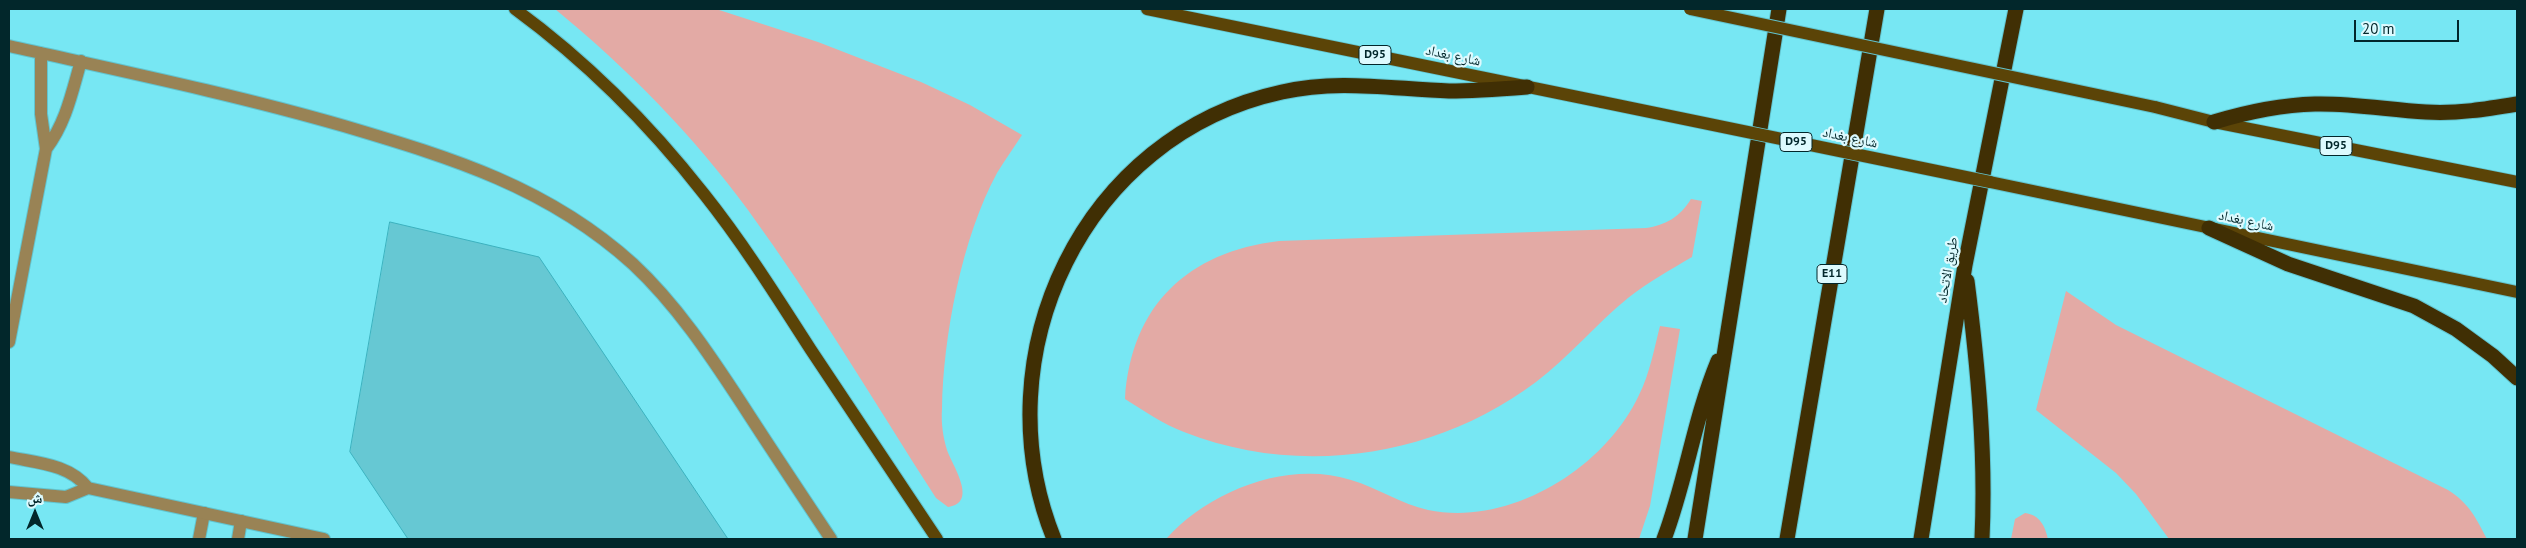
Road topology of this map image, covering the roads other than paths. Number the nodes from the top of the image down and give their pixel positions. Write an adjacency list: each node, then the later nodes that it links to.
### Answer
1 (515, 9): 30 (main road)
2 (1147, 9): 10 (main road, شارع بغداد / D95)
3 (1690, 9): 12 (main road, D95, bridge)
4 (1779, 9): 18 (highway)
5 (1877, 9): 34 (highway, E11)
6 (2016, 9): 16 (highway, طريق الاتحاد)
7 (9, 46): 8 (street)
8 (41, 53): 9 (street); 13 (street)
9 (82, 61): 13 (street); 29 (street)
10 (1527, 87): 15 (main road, شارع بغداد / D95, bridge); 31 (highway)
11 (2517, 104): 12 (highway)
12 (2214, 122): 14 (main road, D95)
13 (46, 149): 19 (street)
14 (2517, 182)
15 (2209, 228): 17 (main road, شارع بغداد / D95); 20 (highway)
16 (1965, 265): 35 (highway, طريق الاتحاد); 36 (highway)
17 (2517, 292)
18 (1729, 334): 32 (highway); 33 (highway)
19 (9, 342)
20 (2517, 378)
21 (9, 457): 22 (street)
22 (88, 488): 23 (street); 24 (street)
23 (9, 492)
24 (204, 513): 25 (street); 26 (street)
25 (241, 521): 27 (street); 28 (street)
26 (199, 539)
27 (238, 539)
28 (324, 539)
29 (831, 539)
30 (937, 539)
31 (1054, 539)
32 (1664, 539)
33 (1695, 539)
34 (1788, 539)
35 (1921, 539)
36 (1982, 539)

